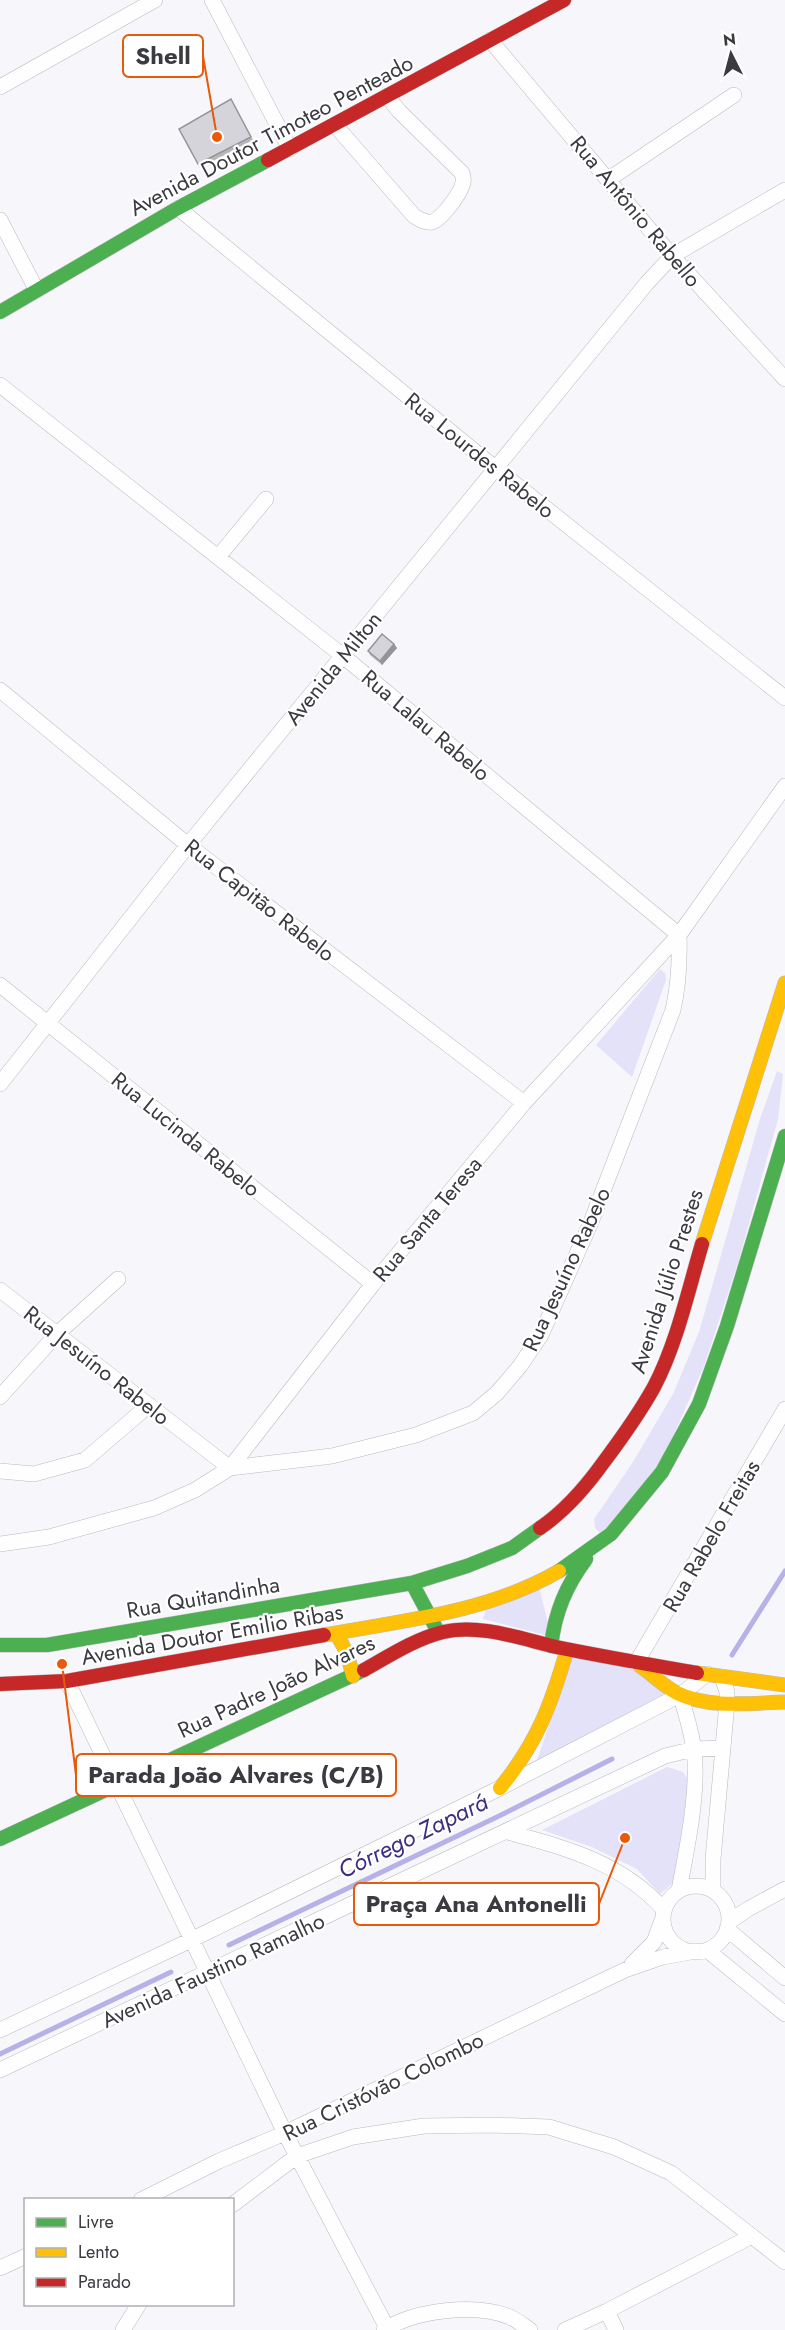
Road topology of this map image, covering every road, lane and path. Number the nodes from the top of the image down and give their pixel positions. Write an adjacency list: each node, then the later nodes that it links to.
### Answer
1 (155, 0): 6 (street)
2 (212, 0): 10 (street)
3 (564, 0): 4 (main road, Avenida Doutor Timoteo Penteado)
4 (547, 4): 5 (main road, Avenida Doutor Timoteo Penteado)
5 (490, 40): 8 (main road, Avenida Doutor Timoteo Penteado); 11 (street, Rua Antônio Rabello)
6 (0, 87)
7 (734, 95): 11 (street)
8 (387, 96): 9 (main road, Avenida Doutor Timoteo Penteado); 9 (street)
9 (335, 125): 10 (main road, Avenida Doutor Timoteo Penteado)
10 (290, 149): 13 (main road, Avenida Doutor Timoteo Penteado)
11 (609, 179): 15 (street, Rua Antônio Rabello)
12 (785, 190): 15 (street, Avenida Milton)
13 (178, 208): 16 (main road, Avenida Doutor Timoteo Penteado); 20 (street, Rua Lourdes Rabelo)
14 (0, 220): 16 (street)
15 (672, 256): 18 (street, Rua Antônio Rabello); 20 (street, Avenida Milton)
16 (36, 289): 17 (main road, Avenida Doutor Timoteo Penteado)
17 (0, 312)
18 (785, 379)
19 (0, 385): 22 (street, Rua Lalau Rabelo)
20 (495, 468): 23 (street, Avenida Milton); 25 (street, Rua Lourdes Rabelo)
21 (266, 499): 22 (street)
22 (218, 557): 23 (street, Rua Lalau Rabelo)
23 (343, 656): 27 (street, Avenida Milton); 28 (street, Rua Lalau Rabelo)
24 (0, 690): 27 (street, Rua Capitão Rabelo)
25 (785, 698)
26 (785, 786): 28 (street, Rua Santa Teresa)
27 (188, 845): 31 (street, Avenida Milton); 33 (street, Rua Capitão Rabelo)
28 (679, 935): 33 (street, Rua Santa Teresa); 42 (street, Rua Jesuíno Rabelo)
29 (785, 983): 46 (main road, Avenida Júlio Prestes)
30 (0, 985): 31 (street, Rua Lucinda Rabelo)
31 (48, 1023): 32 (street, Avenida Milton); 36 (street, Rua Lucinda Rabelo)
32 (0, 1084)
33 (524, 1103): 36 (street, Rua Santa Teresa)
34 (785, 1136): 45 (main road)
35 (118, 1279): 38 (street)
36 (373, 1284): 42 (street, Rua Santa Teresa)
37 (0, 1290): 38 (street, Rua Jesuíno Rabelo)
38 (57, 1334): 39 (street); 40 (street, Rua Jesuíno Rabelo)
39 (0, 1397)
40 (149, 1405): 42 (street, Rua Jesuíno Rabelo); 43 (street)
41 (785, 1409): 53 (street, Rua Rabelo Freitas)
42 (230, 1468): 44 (street, Rua Santa Teresa)
43 (0, 1471)
44 (0, 1544)
45 (594, 1548): 47 (main road); 51 (main road)
46 (412, 1583): 47 (main road); 50 (main road, Rua Quitandinha)
47 (430, 1616): 48 (main road, Avenida Doutor Emilio Ribas); 49 (main road)
48 (336, 1633): 55 (main road); 56 (main road, Avenida Doutor Emilio Ribas)
49 (439, 1633): 51 (main road); 55 (main road, Rua Padre João Alvares)
50 (0, 1645)
51 (551, 1646): 52 (main road)
52 (567, 1650): 53 (main road); 65 (main road)
53 (636, 1663): 54 (main road); 59 (main road)
54 (715, 1675): 58 (main road); 59 (street, Avenida Faustino Ramalho); 61 (street)
55 (353, 1676): 64 (main road, Rua Padre João Alvares)
56 (67, 1681): 57 (main road, Avenida Doutor Emilio Ribas); 64 (street)
57 (0, 1684)
58 (785, 1684)
59 (680, 1695): 61 (main road); 63 (street); 65 (street, Avenida Faustino Ramalho)
60 (785, 1702): 61 (main road)
61 (727, 1703): 62 (street)
62 (723, 1748): 63 (street, Avenida Faustino Ramalho); 70 (street)
63 (694, 1749): 66 (street, Avenida Faustino Ramalho); 69 (street)
64 (116, 1783): 67 (main road, Rua Padre João Alvares); 74 (street)
65 (500, 1788): 74 (street, Avenida Faustino Ramalho)
66 (508, 1832): 72 (street); 77 (street, Avenida Faustino Ramalho)
67 (0, 1839)
68 (785, 1889): 71 (street)
69 (680, 1890): 70 (street); 72 (street)
70 (718, 1895): 71 (street); 73 (street)
71 (768, 1897): 73 (street)
72 (663, 1915): 75 (street); 76 (street, Rua Cristóvão Colombo)
73 (728, 1926): 75 (street); 78 (street)
74 (192, 1941): 77 (street); 80 (street, Avenida Faustino Ramalho)
75 (701, 1951): 76 (street, Rua Cristóvão Colombo); 79 (street)
76 (625, 1970): 82 (street, Rua Cristóvão Colombo)
77 (208, 1972): 81 (street, Avenida Faustino Ramalho); 82 (street)
78 (785, 1978)
79 (785, 2014)
80 (0, 2030)
81 (0, 2070)
82 (285, 2133): 83 (street); 84 (street, Rua Cristóvão Colombo)
83 (297, 2156): 85 (street); 86 (street); 92 (street)
84 (143, 2198)
85 (234, 2203)
86 (752, 2236): 88 (street); 91 (street)
87 (24, 2257): 89 (street)
88 (785, 2262)
89 (0, 2268)
90 (138, 2306): 93 (street)
91 (607, 2311): 95 (street); 96 (street)
92 (386, 2329): 94 (street)
93 (123, 2330)
94 (530, 2330)
95 (565, 2330)
96 (616, 2330)

